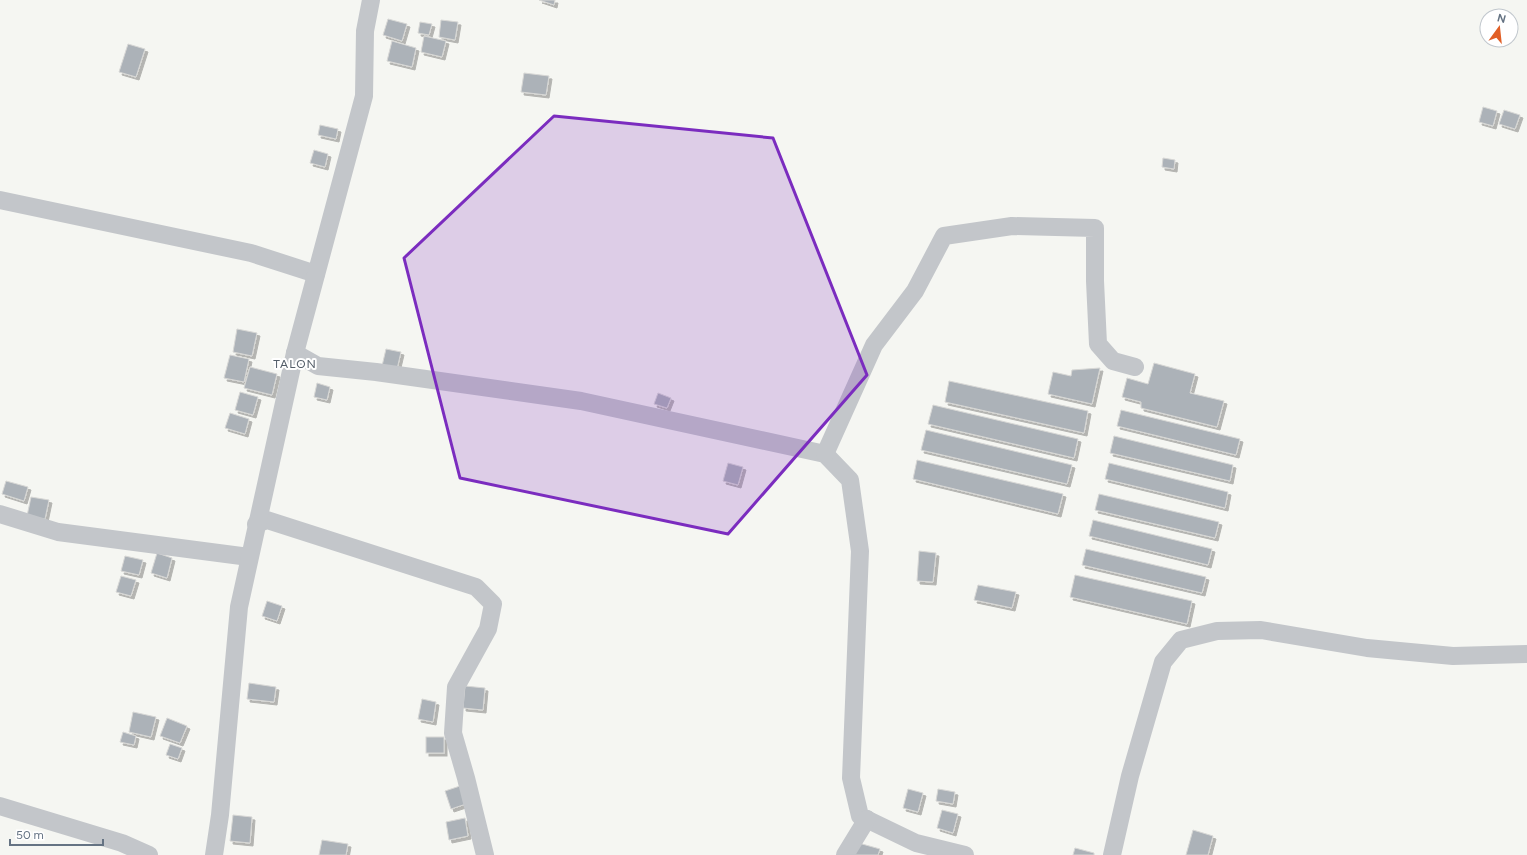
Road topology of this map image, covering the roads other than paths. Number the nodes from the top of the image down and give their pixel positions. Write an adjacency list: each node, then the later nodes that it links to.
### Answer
1 (371, 0): 3 (street)
2 (0, 200): 3 (street)
3 (316, 274): 4 (street)
4 (295, 353): 6 (street); 8 (street)
5 (1135, 367): 6 (street)
6 (825, 454): 12 (street)
7 (0, 514): 9 (street)
8 (256, 524): 9 (street); 15 (street)
9 (249, 557): 14 (street)
10 (1527, 654): 18 (street)
11 (0, 806): 13 (street)
12 (867, 819): 16 (street); 17 (street)
13 (149, 855)
14 (214, 855)
15 (485, 855)
16 (845, 855)
17 (965, 855)
18 (1112, 855)

